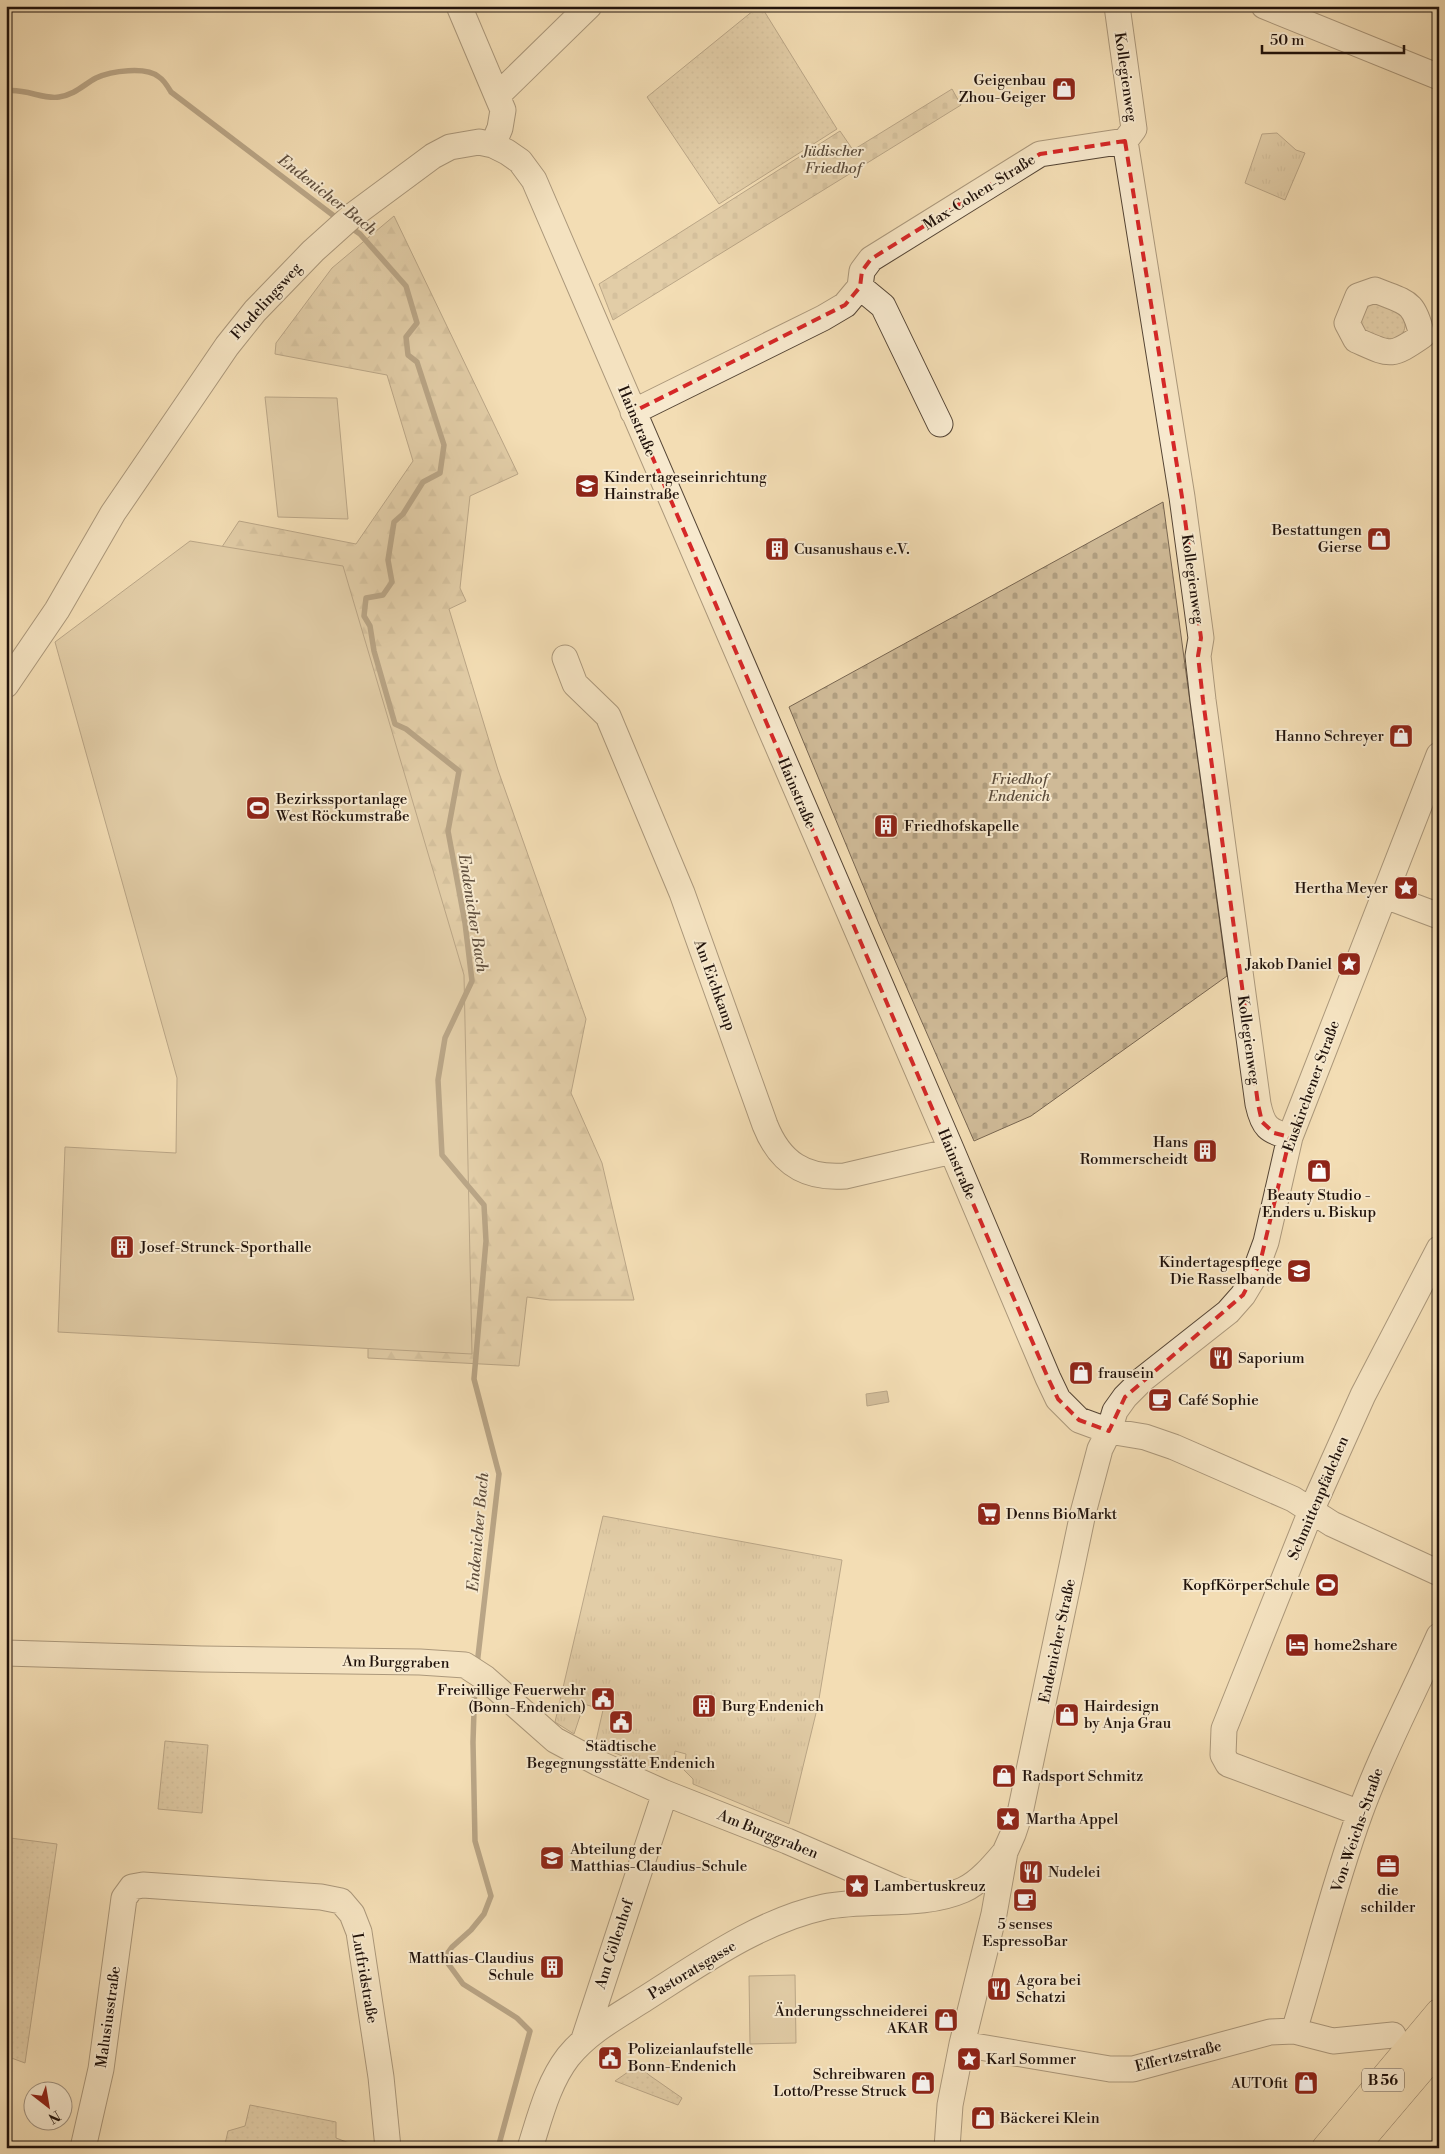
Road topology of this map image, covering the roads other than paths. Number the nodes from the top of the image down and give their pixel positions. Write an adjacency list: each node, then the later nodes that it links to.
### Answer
1 (459, 6): 6 (street)
2 (589, 6): 6 (street)
3 (1117, 6): 7 (street, Kollegienweg)
4 (1264, 6): 5 (street)
5 (1439, 77)
6 (498, 95): 8 (street)
7 (1126, 141): 9 (street, Max-Cohen-Straße); 17 (street, Kollegienweg)
8 (493, 145): 10 (street, Hainstraße); 13 (street, Flodelingsweg)
9 (860, 287): 10 (street, Max-Cohen-Straße); 11 (street)
10 (633, 412): 18 (street, Hainstraße)
11 (940, 424)
12 (565, 658): 18 (street, Am Eichkamp)
13 (6, 685)
14 (1439, 755): 15 (street, Euskirchener Straße)
15 (1383, 896): 16 (street); 17 (street, Euskirchener Straße)
16 (1439, 916)
17 (1290, 1137): 20 (street, Euskirchener Straße)
18 (952, 1151): 20 (street, Hainstraße)
19 (1439, 1249): 21 (street, Schmittenpfädchen)
20 (1109, 1431): 21 (street, Hainstraße); 27 (street, Endenicher Straße)
21 (1311, 1511): 22 (street, Hainstraße); 26 (street, Schmittenpfädchen)
22 (1439, 1572)
23 (1439, 1636): 26 (street, Von-Weichs-Straße)
24 (6, 1653): 25 (street, Am Burggraben)
25 (665, 1793): 30 (street, Am Burggraben); 35 (street, Am Cöllenhof)
26 (1360, 1813): 33 (street, Von-Weichs-Straße)
27 (1005, 1852): 29 (street, Endenicher Straße); 31 (street, Endenicher Straße)
28 (132, 1887): 38 (street, Malusiusstraße); 39 (street, Lutfridstraße)
29 (964, 1890): 30 (street); 31 (street)
30 (929, 1899): 35 (street, Pastoratsgasse)
31 (994, 1914): 36 (street, Endenicher Straße)
32 (1439, 2012): 42 (main road, B 56)
33 (1294, 2031): 34 (street, Effertzstraße); 36 (street, Effertzstraße)
34 (1393, 2035)
35 (584, 2039): 40 (street, Pastoratsgasse)
36 (962, 2044): 41 (street, Endenicher Straße)
37 (1439, 2048): 43 (main road, B 56)
38 (83, 2148)
39 (388, 2148)
40 (530, 2148)
41 (947, 2148)
42 (1326, 2148)
43 (1354, 2148)

